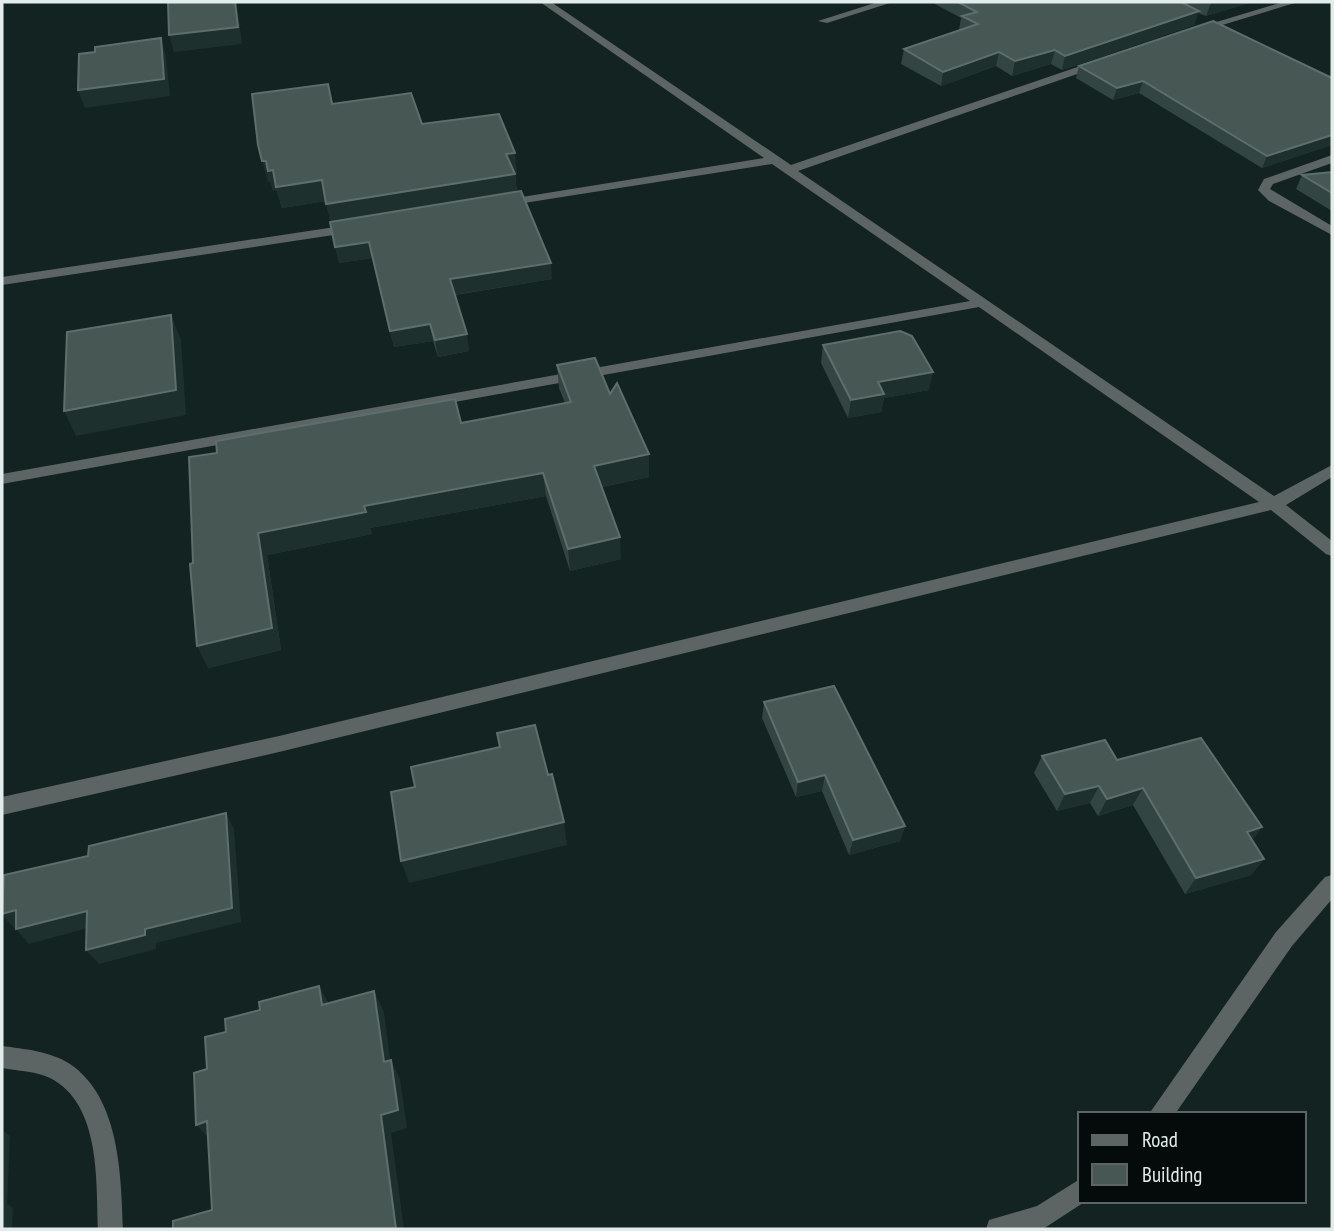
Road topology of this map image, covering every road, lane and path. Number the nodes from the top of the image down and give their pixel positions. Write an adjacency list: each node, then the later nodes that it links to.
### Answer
1 (545, 2): 11 (street)
2 (888, 2): 5 (street)
3 (1293, 2): 6 (street)
4 (1197, 20): 6 (street)
5 (823, 21)
6 (1209, 26): 7 (street); 8 (street)
7 (1221, 32)
8 (1183, 35)
9 (1105, 61): 12 (street)
10 (1332, 159): 15 (street)
11 (775, 160): 12 (street); 13 (street)
12 (789, 170): 17 (street)
13 (488, 207)
14 (365, 227): 16 (street)
15 (1332, 231)
16 (2, 281)
17 (981, 303): 19 (street); 20 (street)
18 (1332, 470): 20 (street)
19 (2, 479)
20 (1274, 504): 21 (street); 22 (street)
21 (1332, 550)
22 (2, 806)
23 (1332, 884): 25 (street)
24 (2, 1056): 27 (street)
25 (1162, 1112)
26 (1078, 1192): 28 (street)
27 (111, 1229)
28 (998, 1229)

